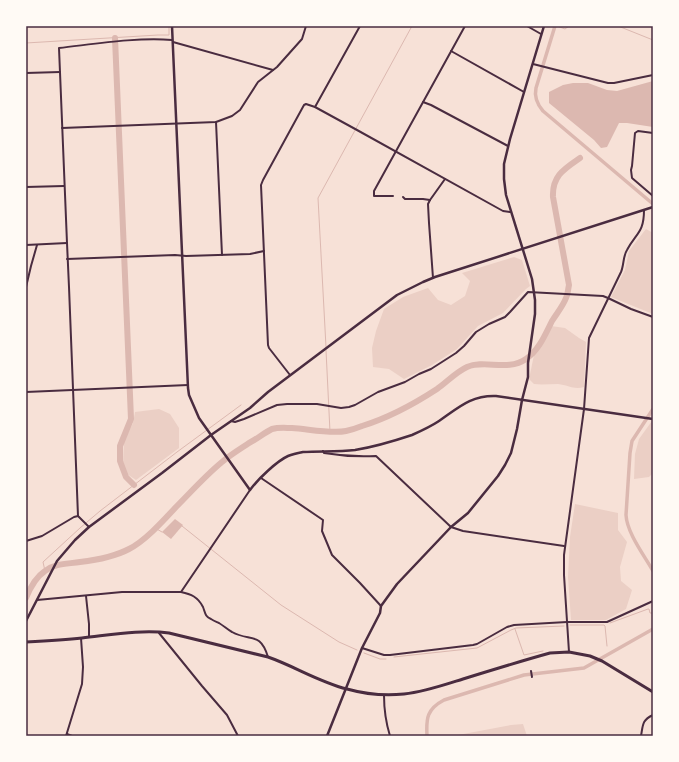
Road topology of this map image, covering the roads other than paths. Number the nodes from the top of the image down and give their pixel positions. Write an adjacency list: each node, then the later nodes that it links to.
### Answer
1 (172, 26): 8 (street)
2 (306, 26): 11 (street)
3 (360, 26): 17 (street)
4 (465, 26): 9 (street)
5 (527, 26): 7 (street)
6 (544, 26): 7 (street)
7 (541, 34): 10 (street)
8 (173, 41): 11 (street); 12 (street); 19 (street)
9 (451, 51): 15 (street); 16 (street)
10 (533, 64): 14 (street); 15 (street)
11 (273, 70): 18 (street)
12 (60, 72): 13 (street); 20 (street)
13 (26, 73)
14 (653, 76)
15 (524, 92): 22 (street)
16 (423, 102): 22 (street); 23 (street)
17 (315, 108): 23 (street); 38 (street)
18 (216, 122): 19 (street); 39 (street)
19 (176, 124): 20 (street); 40 (street)
20 (62, 128): 25 (street)
21 (653, 132): 28 (street)
22 (508, 146): 33 (street)
23 (396, 152): 24 (street); 27 (street)
24 (445, 179): 30 (street); 33 (street)
25 (64, 186): 26 (street); 34 (street)
26 (26, 187)
27 (393, 196)
28 (653, 196)
29 (403, 197): 30 (street)
30 (430, 200): 42 (street)
31 (652, 208): 32 (street)
32 (644, 210): 37 (street); 44 (street)
33 (510, 212): 37 (street)
34 (67, 243): 36 (street); 41 (street)
35 (26, 245): 36 (street)
36 (37, 245): 43 (street)
37 (523, 249): 42 (street); 50 (street)
38 (264, 251): 39 (street); 46 (street)
39 (222, 254): 40 (street)
40 (182, 255): 41 (street); 47 (street)
41 (68, 259): 48 (street)
42 (433, 278): 46 (street)
43 (26, 287)
44 (608, 298): 45 (street); 51 (street); 53 (street)
45 (653, 317)
46 (290, 375): 53 (street)
47 (188, 385): 48 (street); 54 (street)
48 (73, 390): 49 (street); 58 (street)
49 (26, 392)
50 (522, 400): 51 (street); 55 (street); 59 (street)
51 (584, 409): 52 (street); 62 (street)
52 (652, 419)
53 (231, 422): 54 (street)
54 (211, 436): 57 (street); 60 (street)
55 (323, 451): 56 (street); 59 (street)
56 (261, 478): 57 (street); 67 (street)
57 (250, 490): 63 (street)
58 (78, 516): 60 (street); 61 (street)
59 (451, 527): 62 (street); 67 (street)
60 (88, 528): 65 (street)
61 (26, 541)
62 (564, 546): 69 (street)
63 (180, 592): 64 (street); 76 (street)
64 (86, 596): 65 (street); 71 (street)
65 (37, 600): 68 (street)
66 (653, 601): 69 (street)
67 (381, 606): 74 (street)
68 (26, 621)
69 (567, 622): 74 (street); 75 (street)
70 (157, 631): 71 (main road); 76 (main road); 85 (street)
71 (89, 637): 72 (main road)
72 (81, 638): 73 (main road); 83 (street)
73 (26, 642)
74 (362, 648): 79 (street)
75 (569, 652): 80 (main road); 81 (main road)
76 (268, 657): 79 (main road)
77 (531, 671): 78 (street)
78 (532, 677)
79 (346, 689): 81 (main road); 86 (street)
80 (653, 692)
81 (384, 695): 87 (street)
82 (653, 715): 88 (street)
83 (66, 735): 84 (street)
84 (72, 736)
85 (238, 736)
86 (327, 736)
87 (390, 736)
88 (641, 736)

